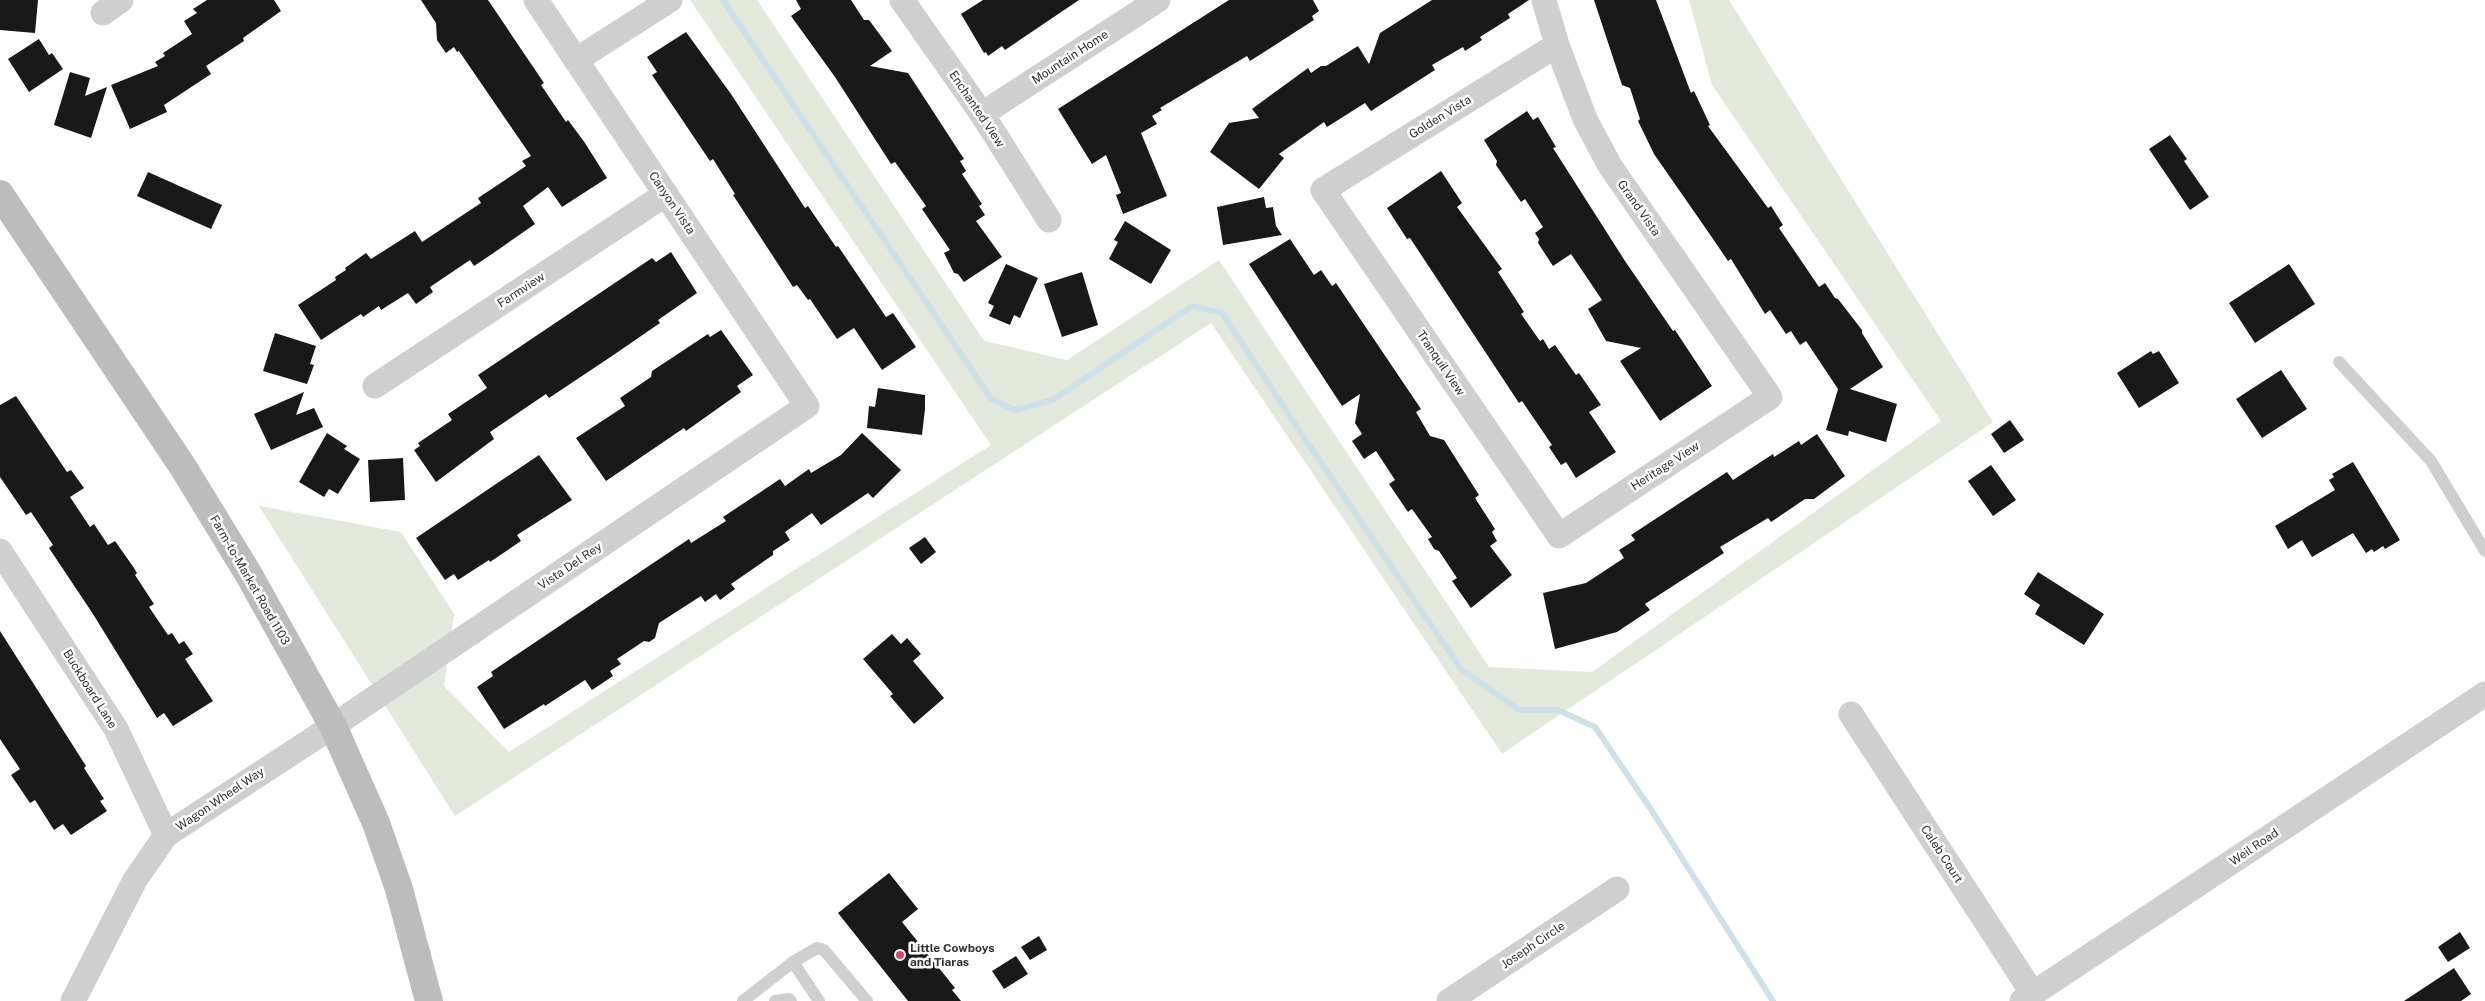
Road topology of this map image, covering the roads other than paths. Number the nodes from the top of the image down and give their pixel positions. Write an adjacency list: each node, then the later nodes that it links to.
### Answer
1 (536, 0): 7 (street, Canyon Vista)
2 (670, 0): 7 (street)
3 (902, 0): 8 (street, Enchanted View)
4 (1158, 0): 8 (street, Mountain Home)
5 (1544, 0): 6 (street, Grand Vista)
6 (1557, 45): 9 (street, Golden Vista); 15 (street, Grand Vista)
7 (576, 60): 11 (street, Canyon Vista)
8 (982, 114): 12 (street, Enchanted View)
9 (1323, 190): 17 (street, Tranquil View)
10 (0, 194): 22 (main road, Farm-to-Market Road 1103)
11 (666, 194): 14 (street, Farmview); 16 (street, Canyon Vista)
12 (1049, 220)
13 (2339, 362): 19 (lane)
14 (376, 386)
15 (1770, 397): 17 (street, Heritage View)
16 (807, 406): 22 (street, Vista Del Rey)
17 (1559, 536)
18 (0, 551): 23 (street, Buckboard Lane)
19 (2485, 552)
20 (2485, 694): 26 (street, Weil Road)
21 (1851, 714): 26 (street, Caleb Court)
22 (333, 726): 23 (street, Wagon Wheel Way); 28 (main road, Farm-to-Market Road 1103)
23 (166, 835): 27 (street, Wagon Wheel Way)
24 (1617, 889): 34 (street, Joseph Circle)
25 (792, 962): 29 (lane); 32 (lane); 33 (lane)
26 (2031, 999)
27 (73, 1001)
28 (429, 1001)
29 (743, 1001)
30 (775, 1001): 31 (lane)
31 (791, 1001)
32 (819, 1001)
33 (868, 1001)
34 (1449, 1001)

